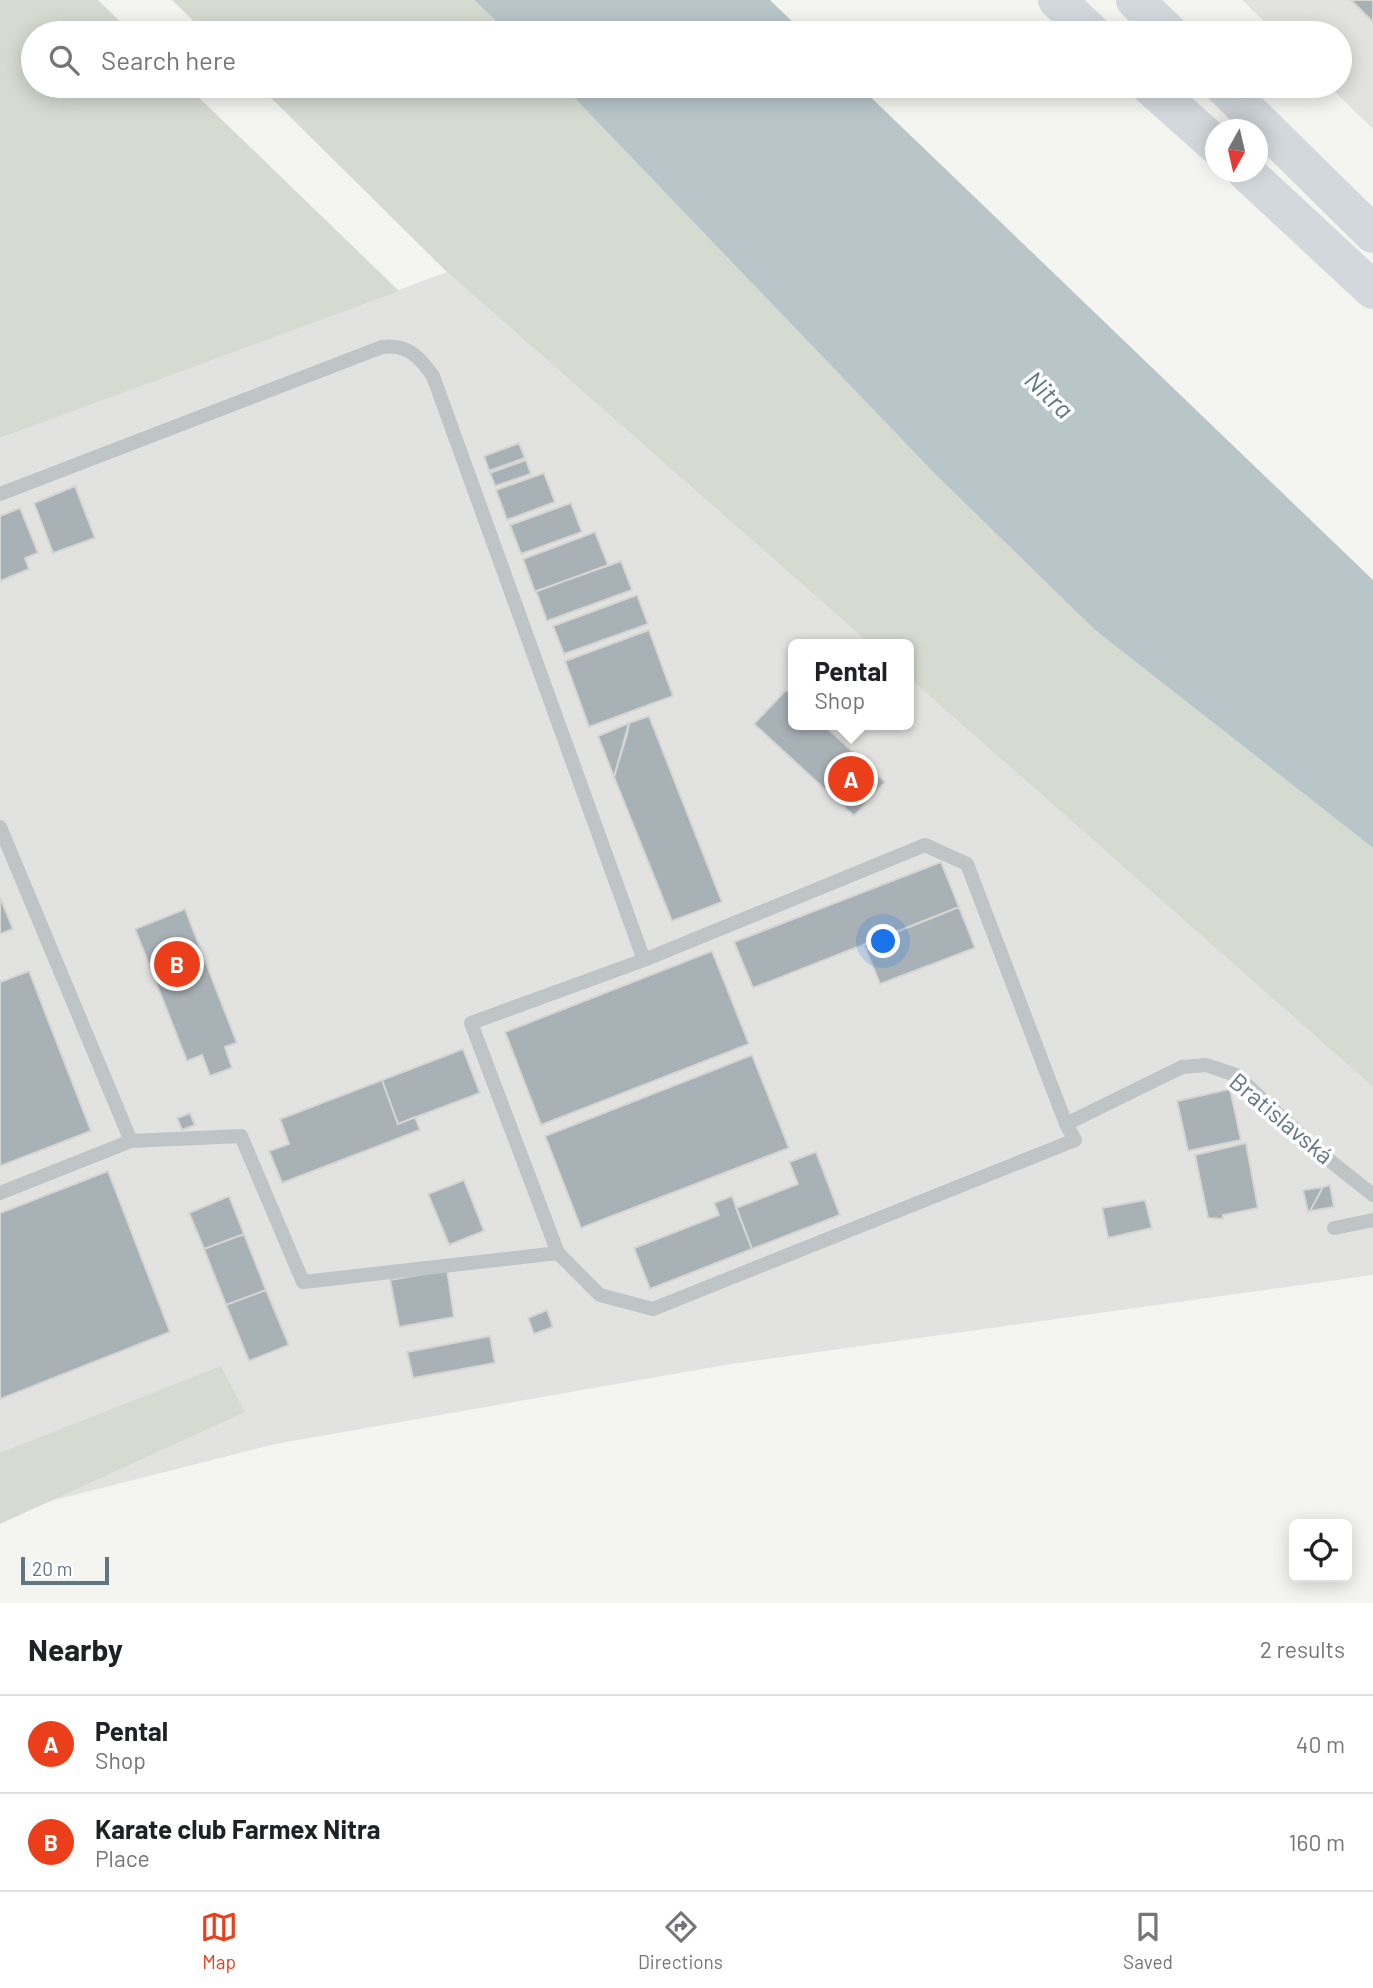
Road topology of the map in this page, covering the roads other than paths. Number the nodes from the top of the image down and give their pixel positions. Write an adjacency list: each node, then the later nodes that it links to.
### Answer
1 (1057, 0): 3 (main road)
2 (1135, 0): 4 (main road)
3 (1079, 21)
4 (1157, 21)
5 (1163, 98): 7 (main road)
6 (1235, 98): 9 (main road)
7 (1205, 135)
8 (1257, 182): 10 (main road)
9 (1373, 234)
10 (1373, 290)
11 (0, 494): 13 (lane)
12 (0, 827): 15 (lane)
13 (644, 960): 14 (lane); 20 (lane)
14 (1066, 1124): 17 (lane, Bratislavská); 20 (lane)
15 (131, 1141): 16 (lane); 20 (lane)
16 (0, 1193)
17 (1373, 1195)
18 (1373, 1220): 19 (lane)
19 (1334, 1228)
20 (558, 1253)

